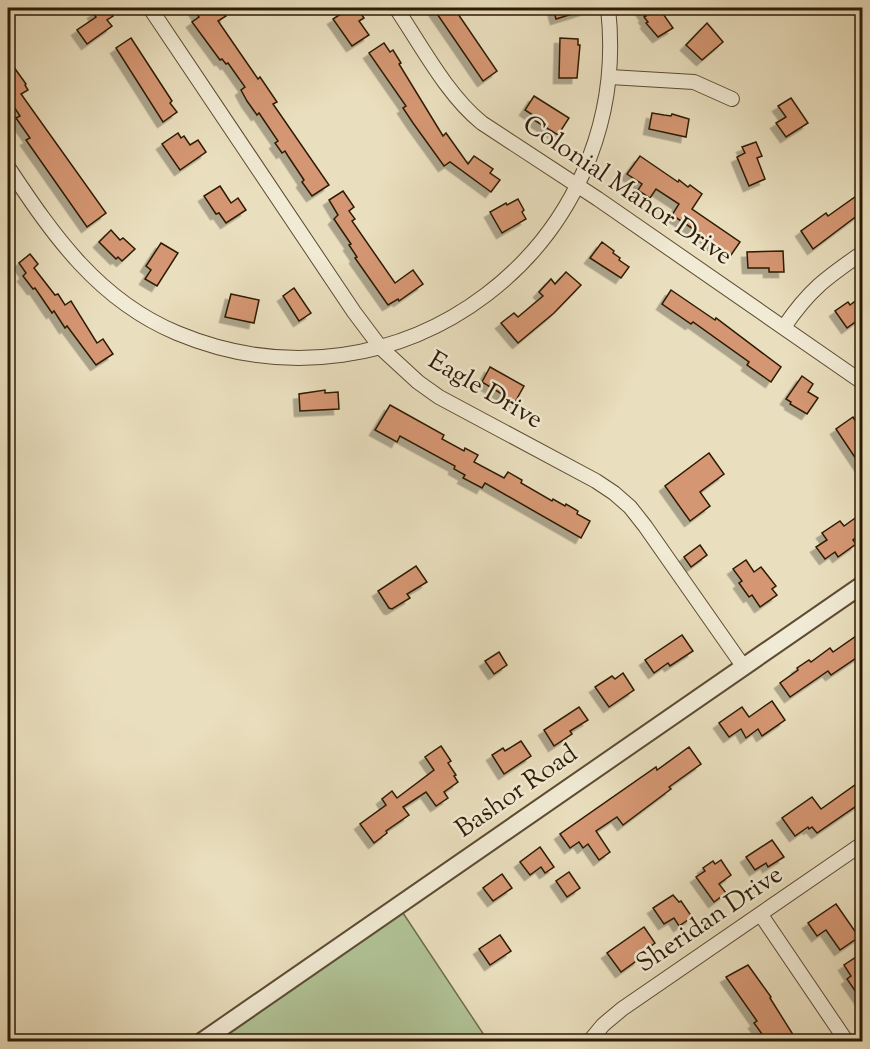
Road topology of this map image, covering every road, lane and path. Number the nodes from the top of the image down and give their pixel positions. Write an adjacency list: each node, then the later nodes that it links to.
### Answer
1 (150, 8): 10 (street, Eagle Drive)
2 (396, 8): 7 (street, Colonial Manor Drive)
3 (608, 8): 4 (street)
4 (610, 77): 5 (street); 7 (street)
5 (732, 99)
6 (8, 167): 10 (street)
7 (578, 186): 9 (street, Colonial Manor Drive); 10 (street)
8 (862, 253): 9 (street)
9 (784, 327): 11 (street, Colonial Manor Drive)
10 (381, 348): 13 (street, Eagle Drive)
11 (862, 382)
12 (862, 585): 13 (street, Bashor Road)
13 (743, 666): 16 (street, Bashor Road)
14 (862, 844): 15 (street, Sheridan Drive)
15 (761, 915): 17 (street, Sheridan Drive); 18 (street)
16 (201, 1041)
17 (589, 1041)
18 (848, 1041)

